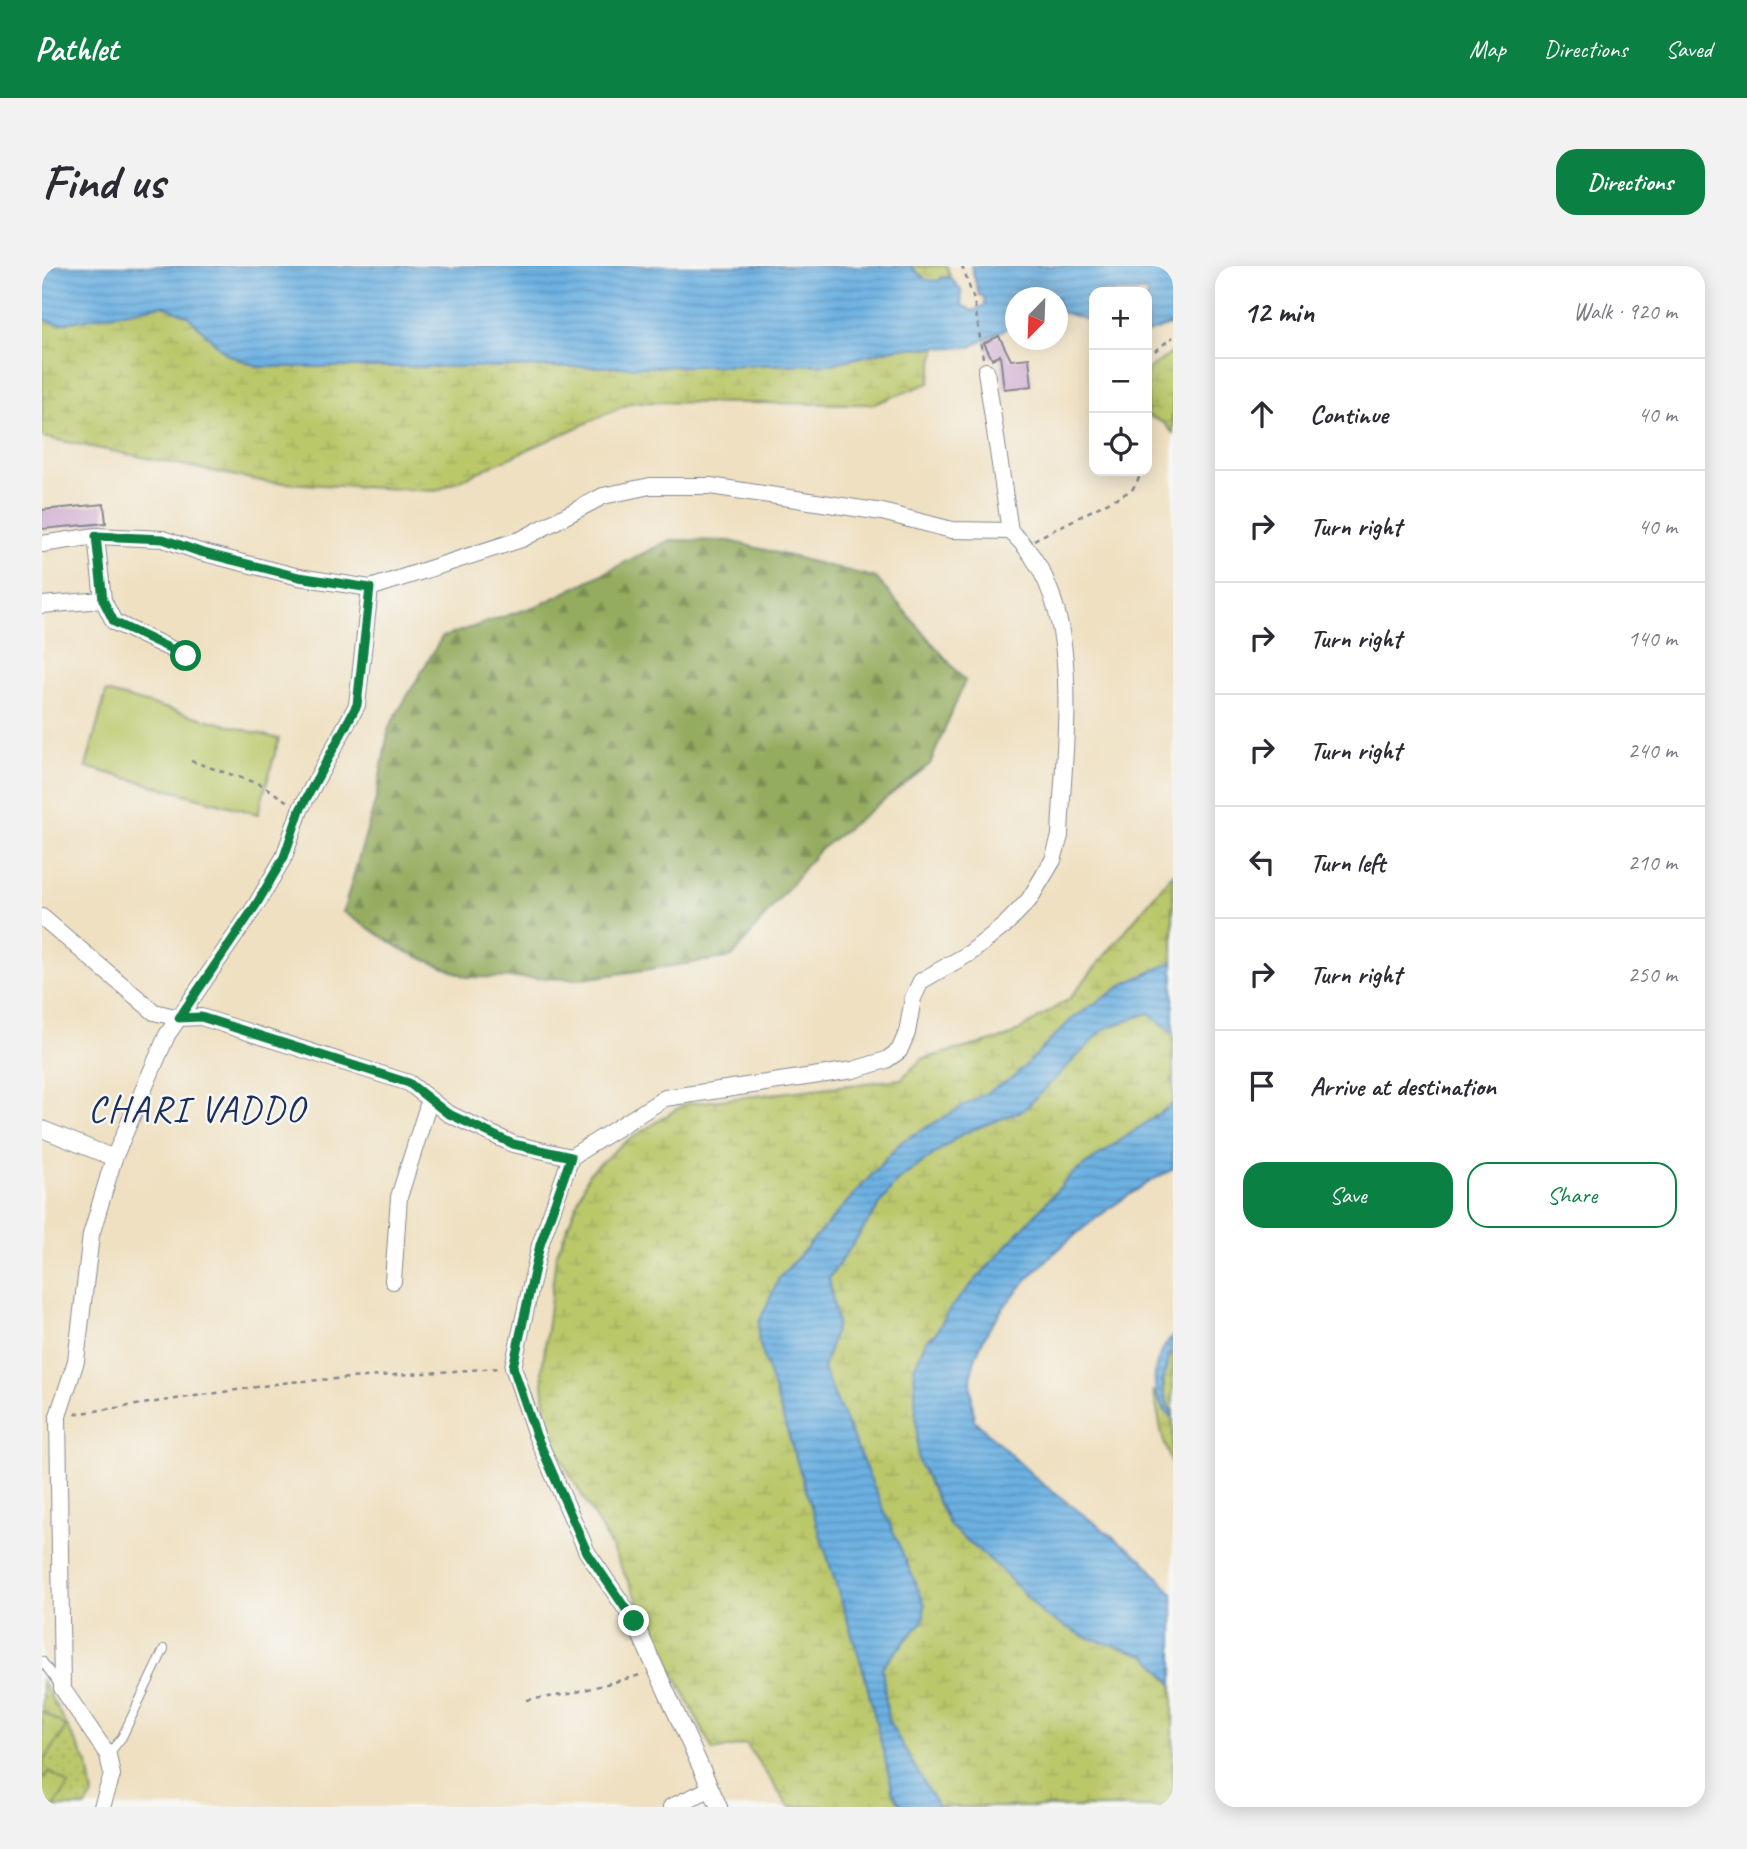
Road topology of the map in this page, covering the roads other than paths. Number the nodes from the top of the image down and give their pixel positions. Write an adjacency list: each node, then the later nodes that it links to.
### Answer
1 (986, 371): 2 (street)
2 (1010, 531): 5 (street); 13 (street)
3 (96, 536): 4 (street); 5 (street); 6 (street)
4 (42, 544)
5 (370, 588): 10 (street)
6 (103, 600): 7 (street); 8 (street)
7 (42, 605)
8 (186, 656)
9 (42, 917): 10 (street)
10 (179, 1018): 11 (street); 14 (street)
11 (429, 1101): 13 (street); 15 (street)
12 (42, 1129): 14 (street)
13 (571, 1157): 20 (street)
14 (114, 1158): 18 (street)
15 (393, 1281)
16 (164, 1649): 19 (lane)
17 (42, 1661): 18 (lane)
18 (62, 1688): 19 (street)
19 (108, 1755): 21 (street)
20 (710, 1789): 22 (street); 23 (street)
21 (102, 1807)
22 (671, 1807)
23 (719, 1807)

